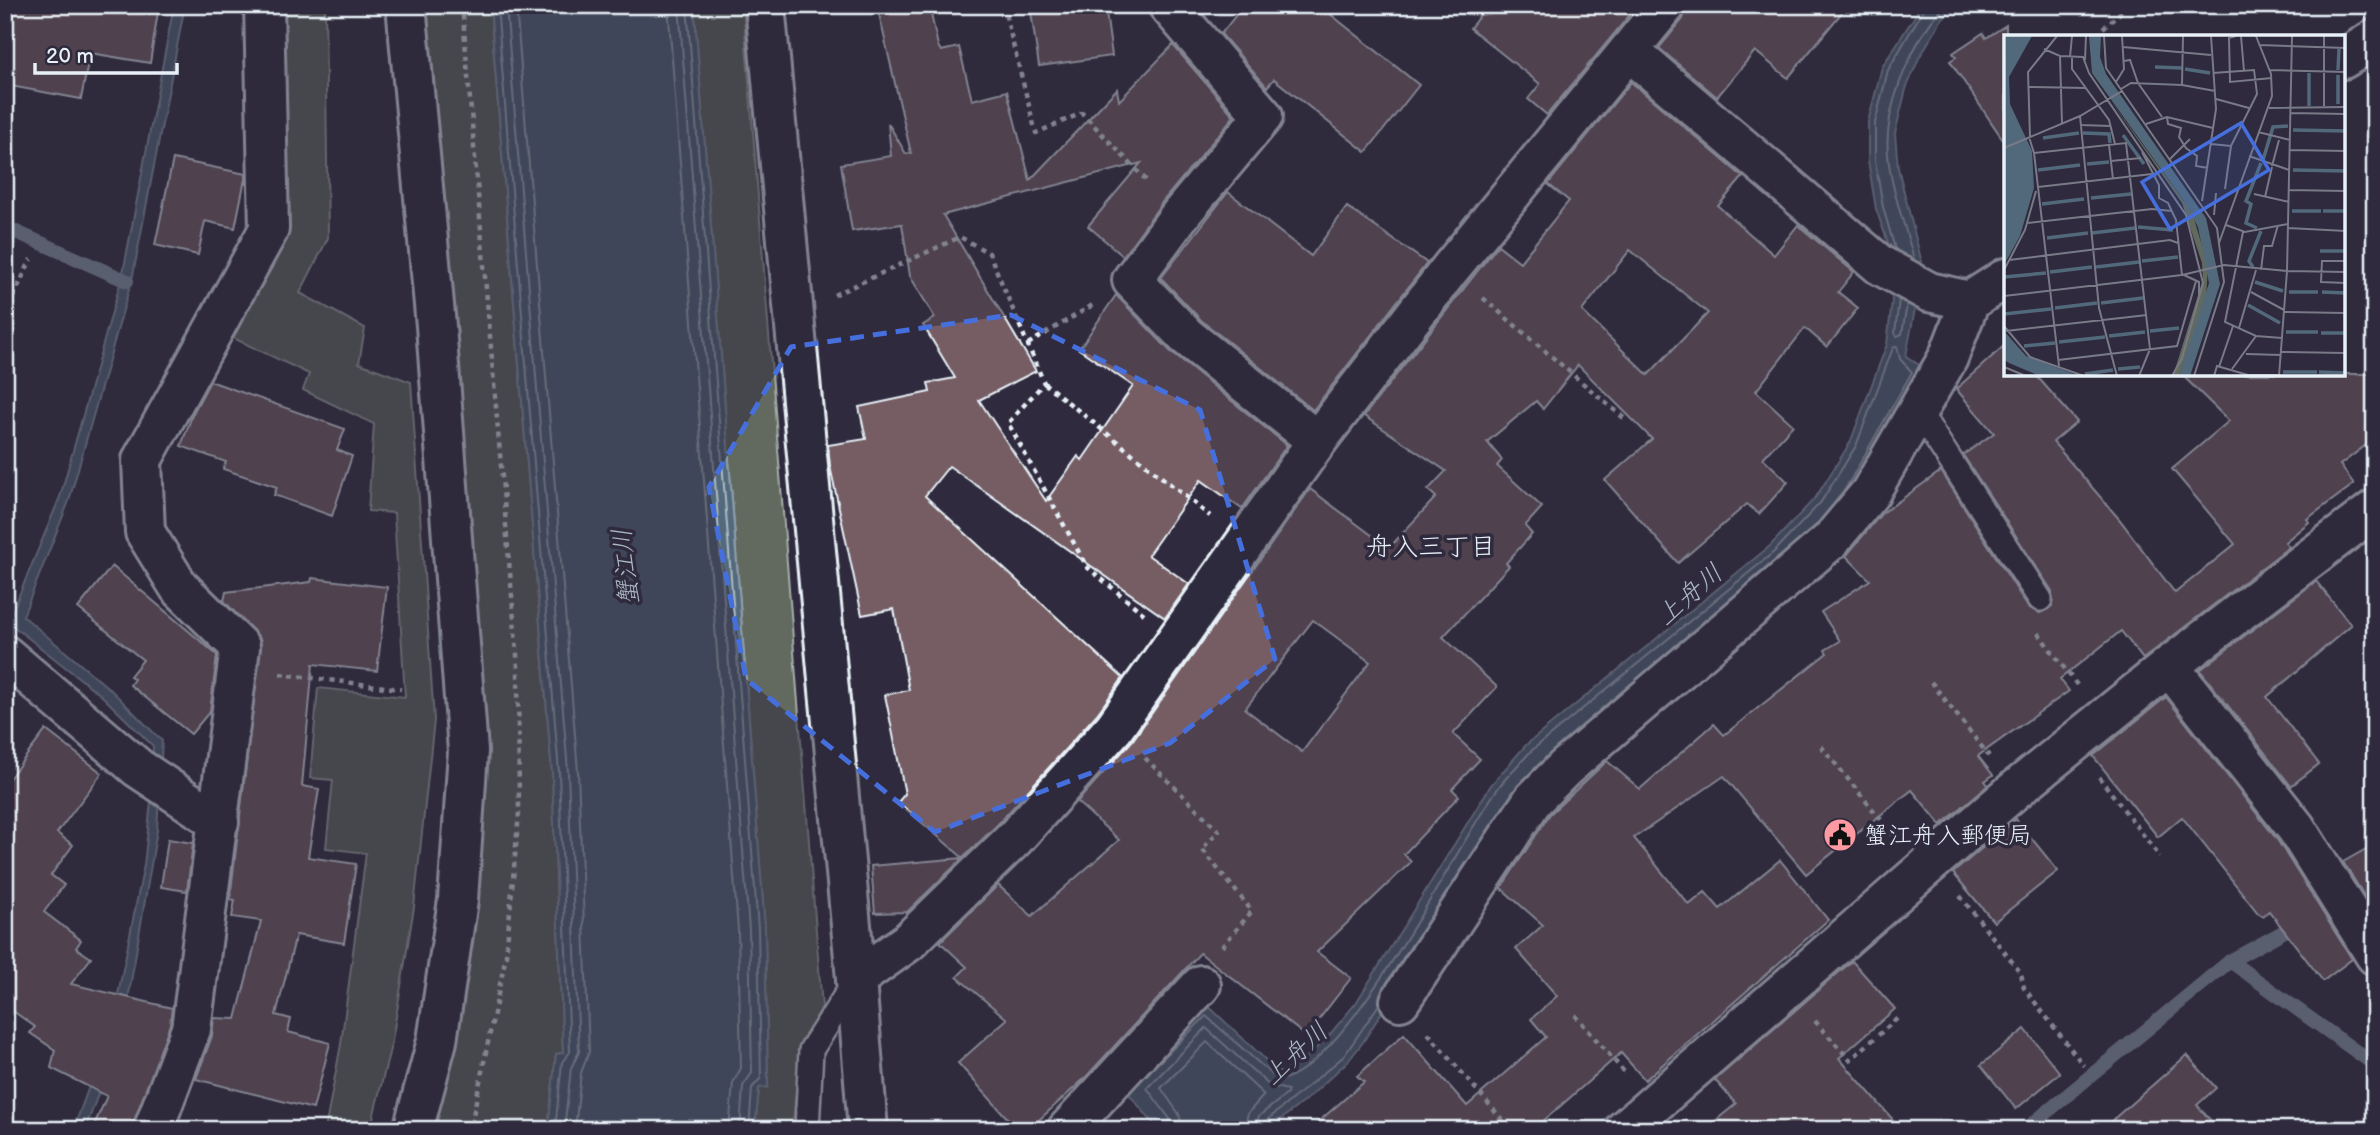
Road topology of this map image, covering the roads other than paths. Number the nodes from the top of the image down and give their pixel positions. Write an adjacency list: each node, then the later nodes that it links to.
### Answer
1 (264, 5): 17 (street)
2 (406, 5): 23 (street)
3 (765, 5): 19 (street)
4 (1168, 5): 12 (street)
5 (1667, 5): 7 (street)
6 (2375, 39): 8 (street)
7 (1629, 51): 10 (street); 12 (street)
8 (2345, 58)
9 (2004, 279): 10 (street)
10 (1970, 301): 11 (street)
11 (1917, 409): 14 (lane); 21 (street)
12 (1317, 441): 19 (street)
13 (2375, 509): 16 (street)
14 (2040, 599)
15 (5, 655): 17 (street)
16 (2169, 666): 18 (street); 27 (street)
17 (219, 822): 22 (street)
18 (2375, 955)
19 (856, 979): 24 (lane); 25 (street)
20 (1201, 985): 26 (street)
21 (1400, 1000)
22 (153, 1130)
23 (413, 1130)
24 (807, 1130)
25 (869, 1130)
26 (1067, 1130)
27 (1625, 1130)

